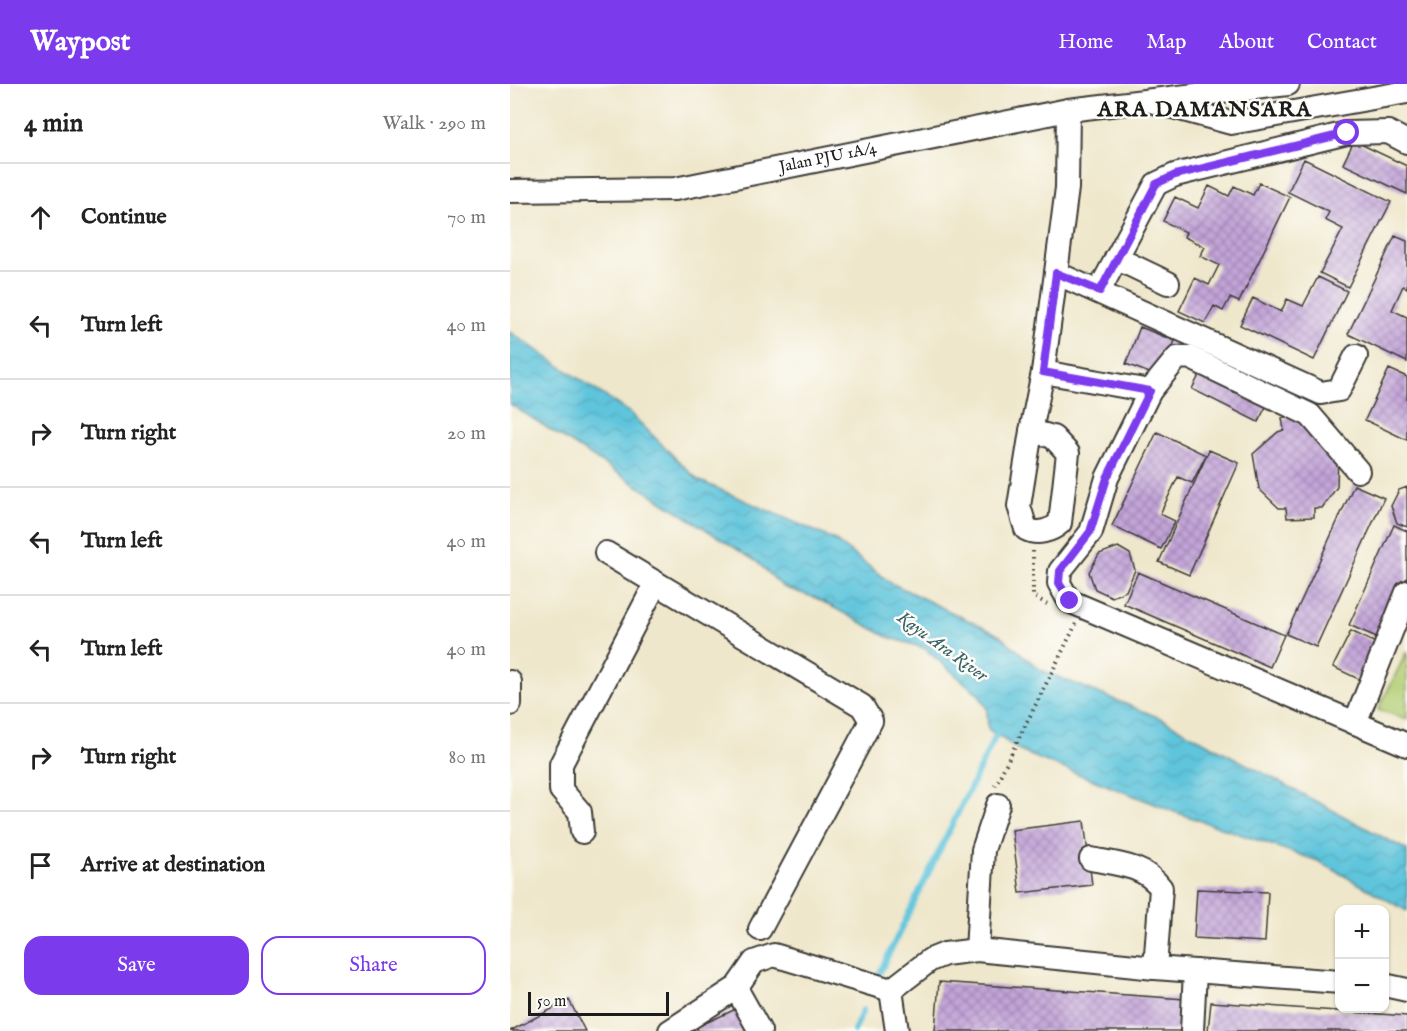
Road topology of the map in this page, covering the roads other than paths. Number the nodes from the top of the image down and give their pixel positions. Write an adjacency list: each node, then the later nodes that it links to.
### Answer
1 (1288, 84): 2 (street, Jalan PJU 1A/4)
2 (1189, 89): 5 (street, Jalan PJU 1A/4)
3 (1405, 89): 4 (street, Jalan PJU 1A/4)
4 (1377, 90): 5 (street, Jalan PJU 1A/4)
5 (1151, 92): 6 (street, Jalan PJU 1A/4)
6 (1068, 110): 8 (street, Jalan PJU 1A/4); 10 (street)
7 (1407, 142): 9 (street)
8 (510, 191)
9 (1116, 258): 11 (street); 12 (street)
10 (1056, 273): 12 (street); 14 (street)
11 (1168, 283)
12 (1100, 291): 13 (street)
13 (1356, 356)
14 (1043, 372): 15 (street); 16 (street)
15 (1150, 391): 17 (street); 23 (street)
16 (1031, 431): 16 (street)
17 (1358, 471)
18 (606, 553): 19 (street)
19 (656, 583): 26 (street); 28 (street)
20 (1407, 592): 23 (street)
21 (510, 682): 22 (street)
22 (510, 704)
23 (1355, 723): 24 (street)
24 (1407, 745)
25 (995, 798): 29 (street)
26 (582, 832)
27 (1091, 859): 30 (street)
28 (760, 929)
29 (977, 950): 30 (street); 35 (street)
30 (1155, 968): 31 (street)
31 (1195, 971): 32 (street); 40 (street)
32 (1335, 982)
33 (1389, 986): 36 (street)
34 (736, 988): 35 (street); 37 (street); 38 (street)
35 (891, 990): 39 (street)
36 (1407, 990)
37 (670, 1031)
38 (760, 1031)
39 (897, 1031)
40 (1191, 1031)

